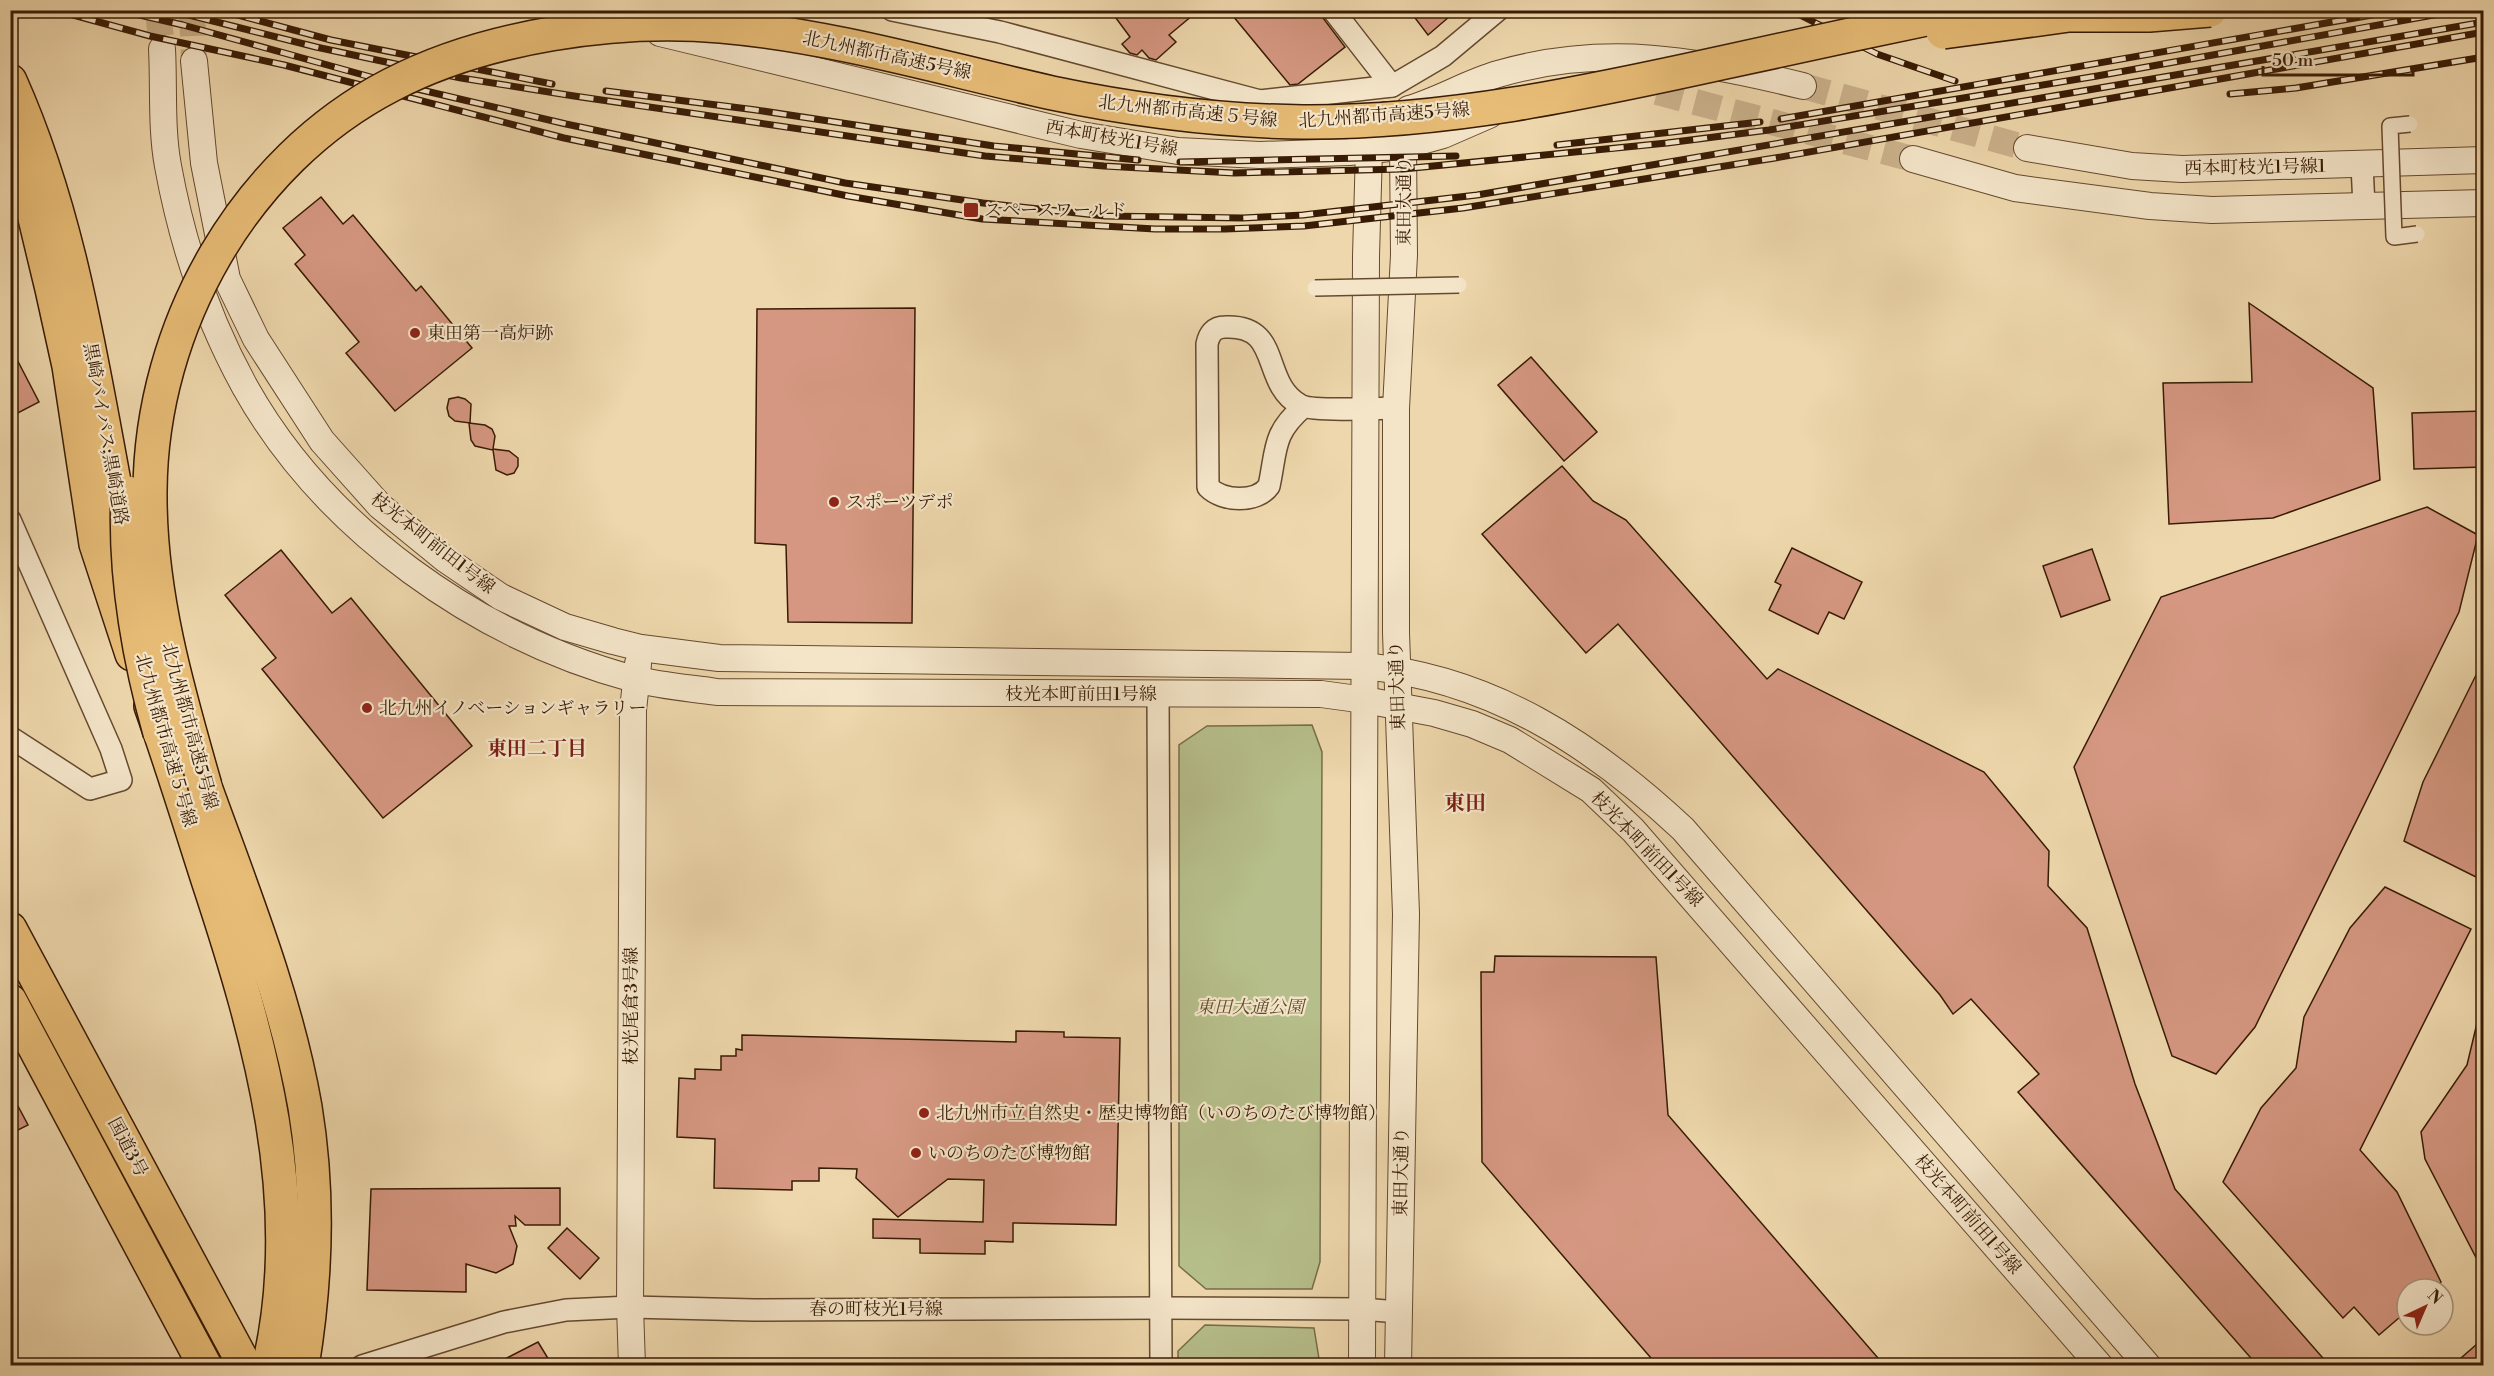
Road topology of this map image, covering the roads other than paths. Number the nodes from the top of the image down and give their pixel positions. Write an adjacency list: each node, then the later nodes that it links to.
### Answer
1 (569, 10): 26 (street, 西本町枝光1号線)
2 (644, 10): 46 (highway, 北九州都市高速５号線, bridge)
3 (656, 10): 13 (highway, bridge)
4 (735, 10): 21 (street, 西本町枝光1号線)
5 (892, 10): 12 (street)
6 (984, 10): 12 (street)
7 (1333, 10): 18 (street)
8 (1498, 10): 18 (street)
9 (1969, 10): 16 (highway, bridge)
10 (2210, 10): 11 (highway, bridge)
11 (2052, 17): 16 (highway, bridge)
12 (1000, 32): 18 (street)
13 (853, 44): 16 (highway, 北九州都市高速5号線, bridge); 48 (highway, 北九州都市高速5号線, bridge)
14 (162, 49): 42 (street, 枝光本町前田1号線)
15 (194, 61): 39 (street, 枝光本町前田1号線)
16 (1724, 62)
17 (10, 81): 48 (highway, 黒崎バイパス;黒崎道路, bridge)
18 (1392, 86)
19 (1803, 86): 21 (street, 西本町枝光1号線)
20 (1657, 92): 24 (street, 西本町枝光1号線)
21 (1386, 115): 24 (street, 東田大通り); 26 (street, 東田大通り)
22 (2410, 124): 32 (street, bridge)
23 (10, 144): 46 (highway, 黒崎バイパス;黒崎道路, bridge)
24 (1404, 146): 26 (street, 西本町枝光1号線); 37 (street, 東田大通り)
25 (2027, 148): 29 (street, 西本町枝光1号線1)
26 (1369, 150): 36 (street, 東田大通り)
27 (1913, 159): 31 (street)
28 (2484, 160): 29 (street, 西本町枝光1号線1)
29 (2362, 165): 31 (street)
30 (2484, 203): 31 (street)
31 (2364, 206)
32 (2417, 234)
33 (1459, 285): 34 (street, bridge)
34 (1315, 288)
35 (1303, 407): 35 (street); 36 (street)
36 (1365, 408): 37 (street); 40 (street, 東田大通り)
37 (1396, 408): 41 (street, 東田大通り)
38 (10, 520): 47 (street)
39 (641, 648): 40 (street, 枝光本町前田1号線); 42 (street, 枝光尾倉3号線)
40 (1364, 666): 41 (street, 枝光本町前田1号線); 44 (street, 東田大通り)
41 (1397, 669): 45 (street, 東田大通り); 65 (street, 枝光本町前田1号線)
42 (635, 679): 43 (street, 枝光本町前田1号線); 51 (street, 枝光尾倉3号線)
43 (1158, 694): 44 (street, 枝光本町前田1号線); 52 (street)
44 (1365, 700): 45 (street, 枝光本町前田1号線); 53 (street, 東田大通り)
45 (1396, 706): 54 (street, 東田大通り); 64 (street, 枝光本町前田1号線)
46 (160, 733): 57 (highway, 北九州都市高速５号線)
47 (10, 737)
48 (205, 786): 58 (highway, 北九州都市高速5号線)
49 (10, 929): 56 (highway, 国道3号)
50 (10, 1001): 55 (highway, 国道3号)
51 (630, 1307): 52 (street, 春の町枝光1号線); 59 (street, 春の町枝光1号線); 60 (street, 枝光尾倉3号線)
52 (1161, 1308): 53 (street, 春の町枝光1号線); 61 (street)
53 (1362, 1309): 54 (street, 春の町枝光1号線); 62 (street, 東田大通り)
54 (1398, 1312): 63 (street, 東田大通り)
55 (206, 1365)
56 (245, 1365)
57 (269, 1365)
58 (302, 1365)
59 (362, 1365)
60 (632, 1365)
61 (1161, 1365)
62 (1362, 1365)
63 (1398, 1365)
64 (2100, 1365)
65 (2148, 1365)

